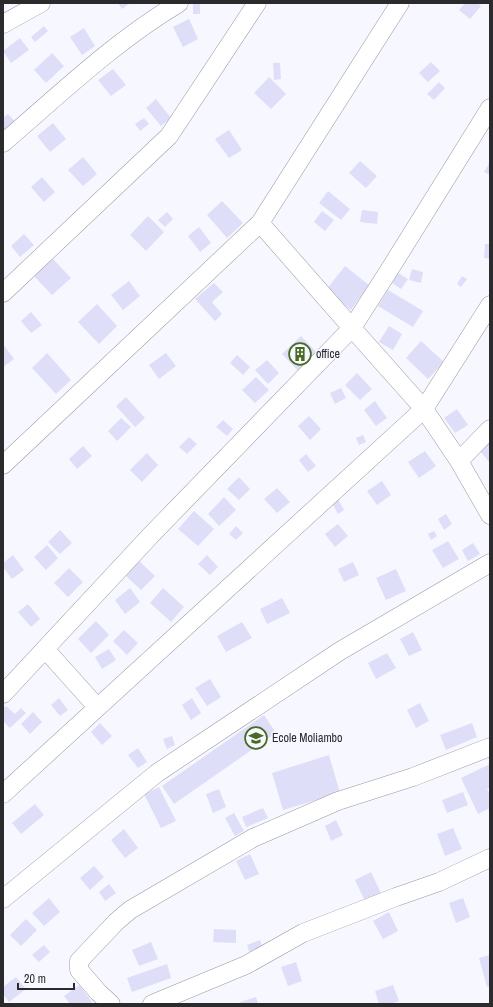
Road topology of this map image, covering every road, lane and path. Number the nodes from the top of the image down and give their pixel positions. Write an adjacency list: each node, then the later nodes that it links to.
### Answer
1 (41, 3): 5 (street)
2 (179, 3): 7 (street)
3 (257, 3): 9 (street)
4 (400, 3): 8 (street)
5 (3, 24)
6 (490, 108): 11 (street)
7 (3, 143)
8 (260, 223): 11 (street); 15 (street)
9 (3, 293)
10 (490, 305): 12 (street)
11 (352, 328): 12 (street); 18 (street)
12 (424, 409): 14 (street); 20 (street)
13 (490, 430): 14 (street)
14 (458, 461): 16 (street)
15 (3, 465)
16 (488, 508)
17 (490, 563): 24 (street)
18 (44, 648): 19 (street); 20 (street)
19 (3, 694)
20 (97, 707): 22 (street)
21 (490, 747): 25 (street)
22 (3, 794)
23 (490, 858): 26 (street)
24 (3, 899)
25 (111, 1004)
26 (152, 1004)

